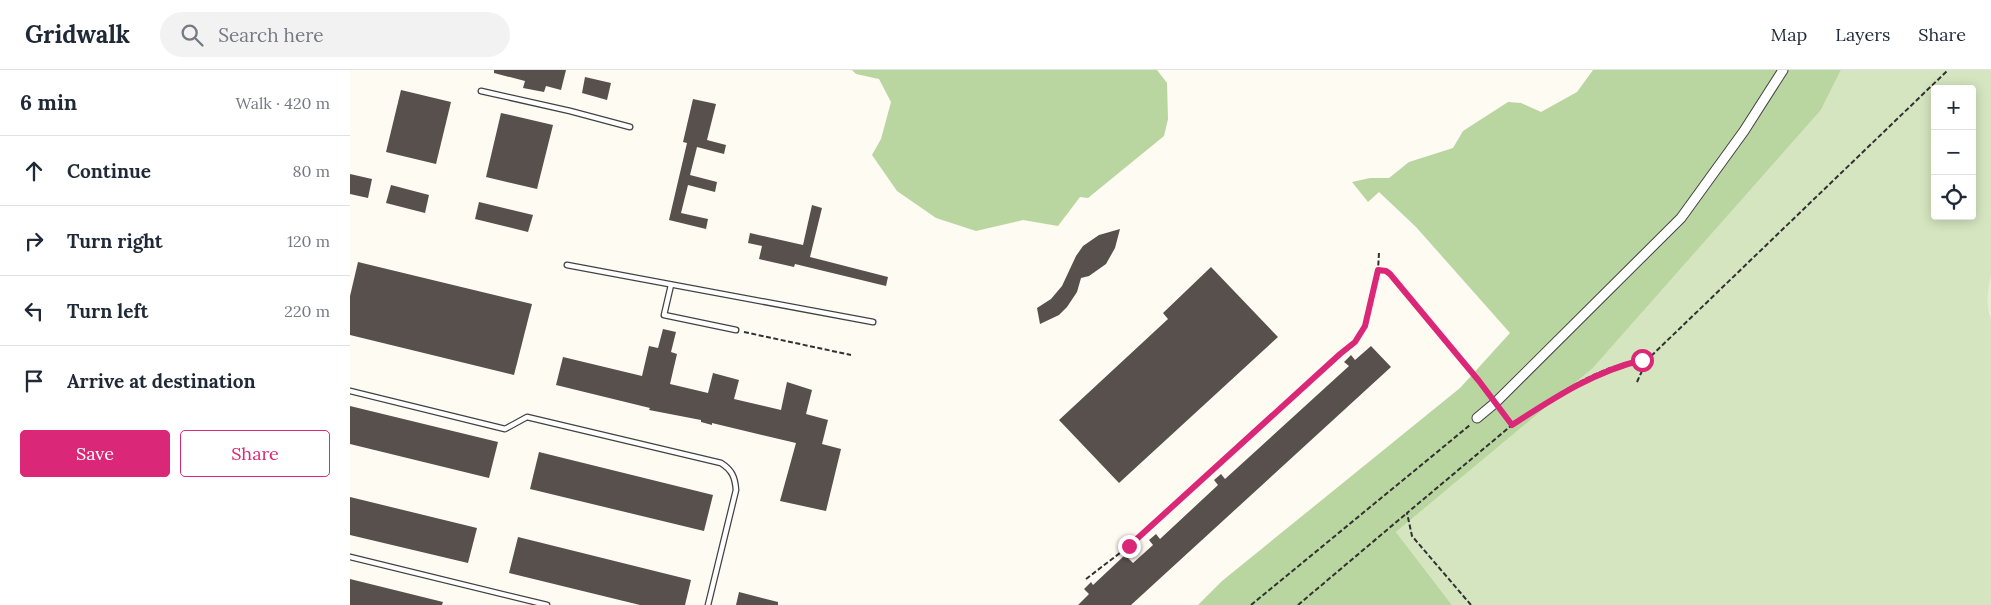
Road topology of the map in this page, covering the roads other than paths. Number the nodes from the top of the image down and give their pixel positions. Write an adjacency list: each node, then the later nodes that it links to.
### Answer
1 (1783, 70): 9 (street)
2 (481, 91): 3 (lane)
3 (630, 127)
4 (567, 265): 5 (lane)
5 (671, 285): 6 (lane); 7 (lane)
6 (873, 322)
7 (736, 330)
8 (350, 391): 12 (lane)
9 (1477, 418)
10 (350, 557): 11 (lane)
11 (547, 605)
12 (708, 605)

